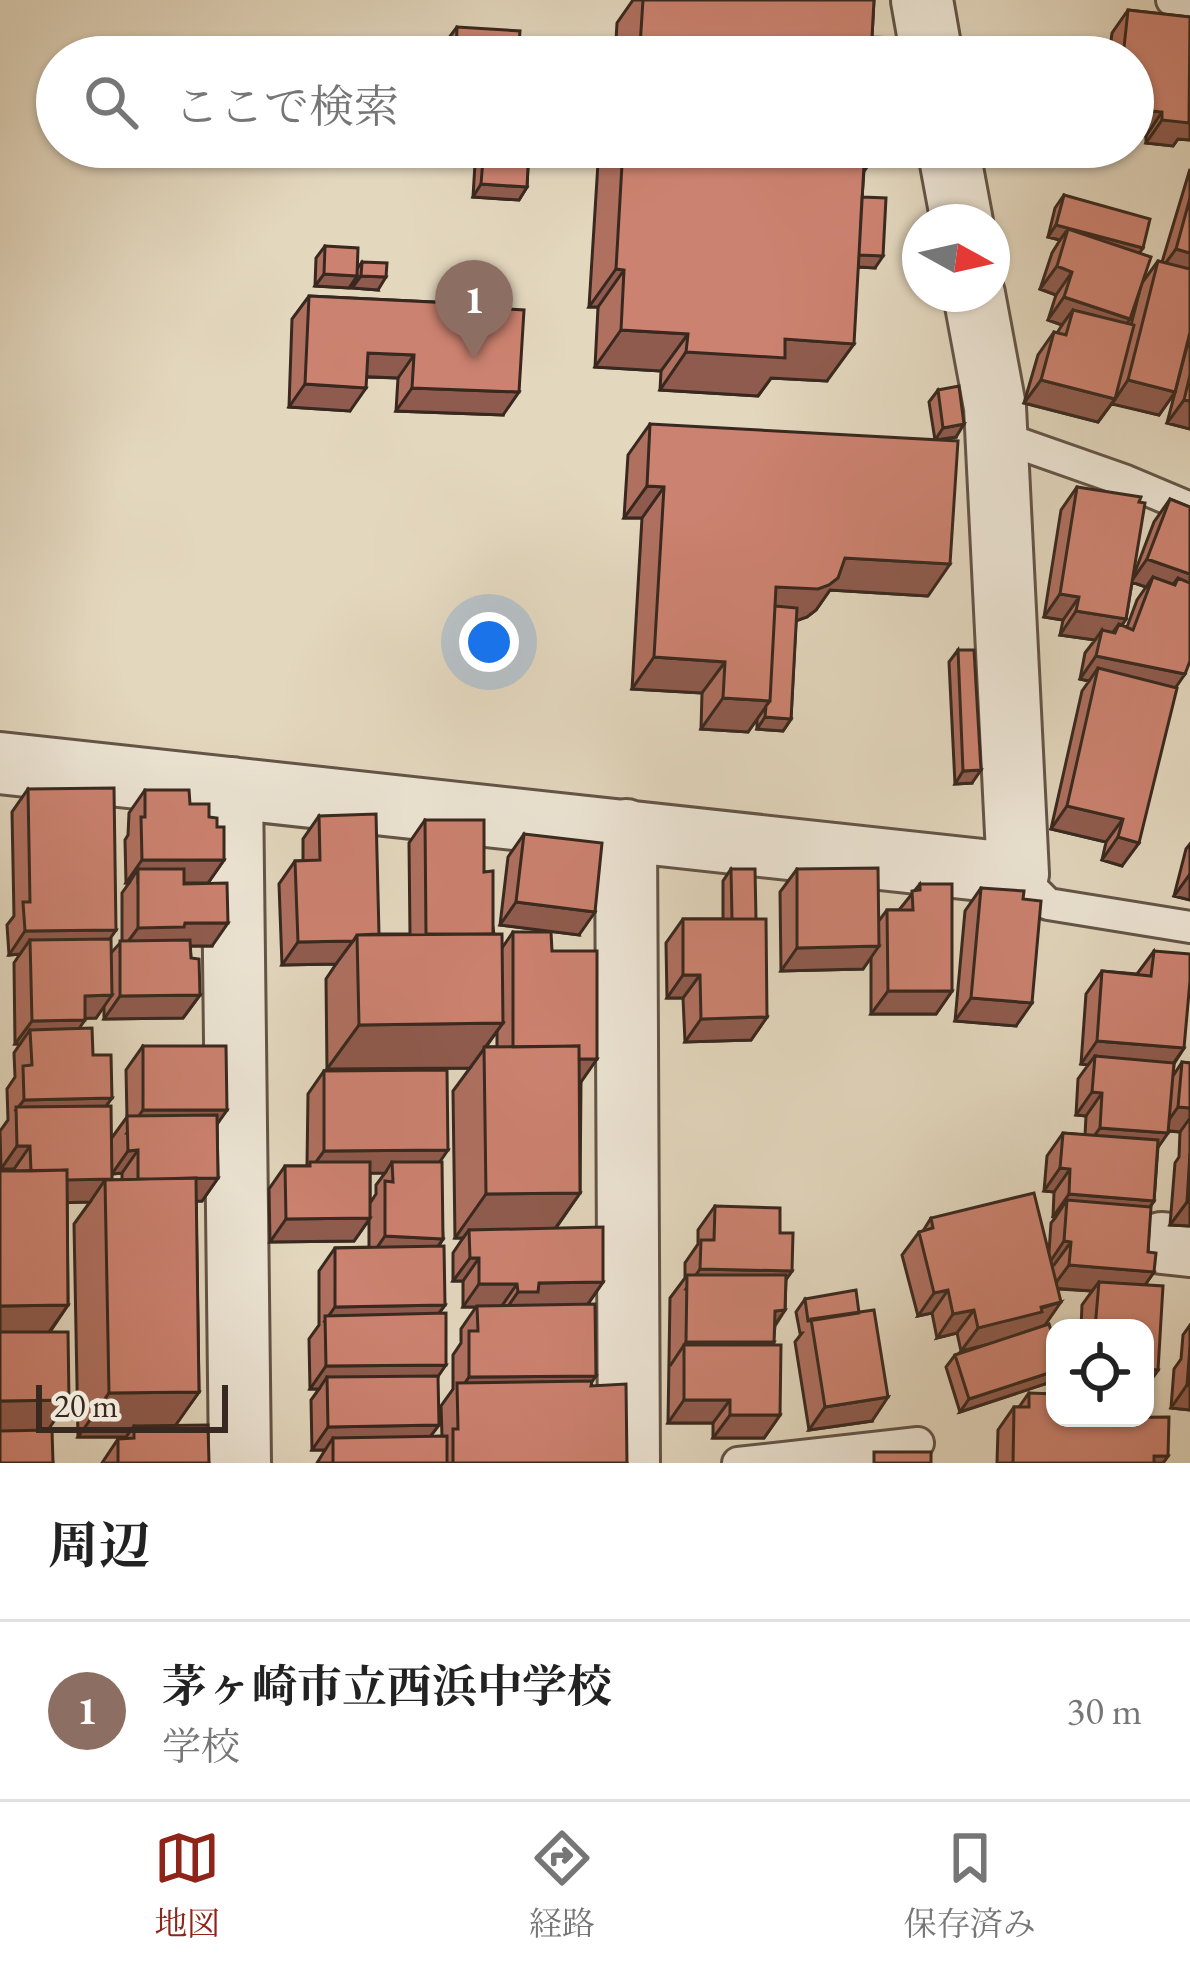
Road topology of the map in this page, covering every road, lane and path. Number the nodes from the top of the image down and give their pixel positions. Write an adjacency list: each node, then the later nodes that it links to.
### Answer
1 (922, 0): 4 (street)
2 (1172, 0): 3 (lane)
3 (1190, 8)
4 (928, 36)
5 (952, 168): 6 (street)
6 (959, 204)
7 (977, 312): 8 (street)
8 (995, 435): 9 (lane); 13 (street)
9 (1190, 508)
10 (0, 763): 11 (street)
11 (232, 788): 12 (street); 16 (street)
12 (626, 830): 13 (street); 17 (street)
13 (1018, 874): 14 (lane)
14 (1190, 927)
15 (918, 1443): 18 (lane)
16 (240, 1463)
17 (629, 1463)
18 (738, 1463)

